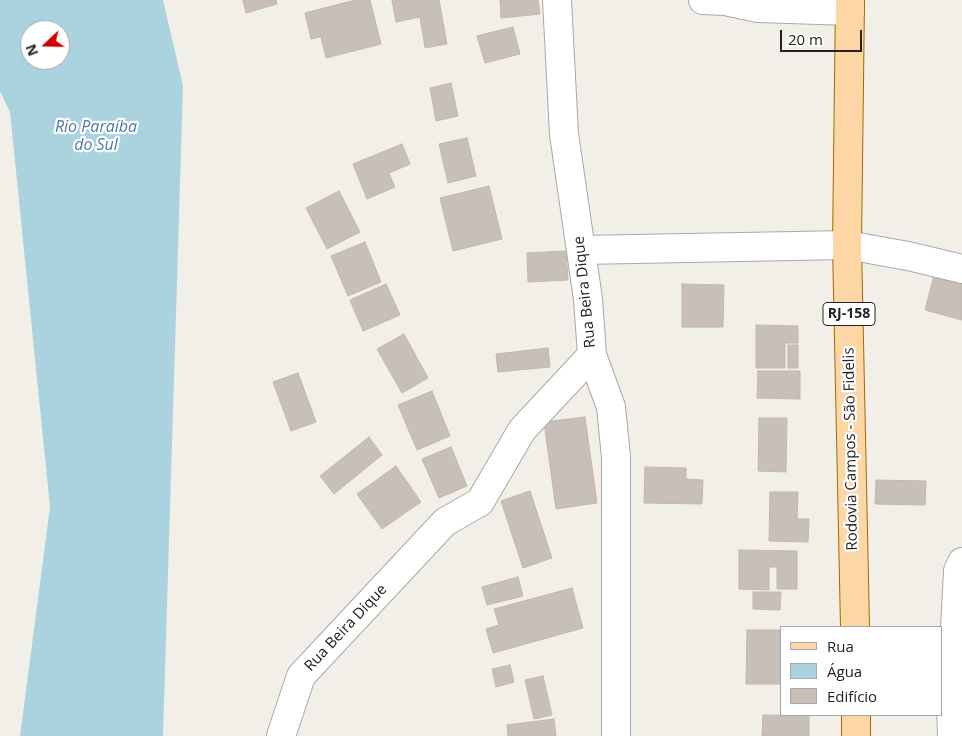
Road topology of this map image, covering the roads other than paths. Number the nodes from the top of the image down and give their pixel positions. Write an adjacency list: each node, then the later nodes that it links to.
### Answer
1 (557, 0): 5 (street, Rua Beira Dique)
2 (703, 0): 3 (street)
3 (850, 5): 4 (main road, Rodovia Campos - São Fidelis / RJ-158)
4 (847, 245): 5 (street); 6 (street); 9 (main road, Rodovia Campos - São Fidelis / RJ-158)
5 (581, 250): 7 (street, Rua Beira Dique)
6 (962, 269)
7 (592, 355): 12 (street, Rua Beira Dique); 13 (street)
8 (962, 562): 10 (street)
9 (855, 626)
10 (951, 707): 15 (street)
11 (856, 716): 14 (main road)
12 (280, 736)
13 (616, 736)
14 (856, 736)
15 (952, 736)

